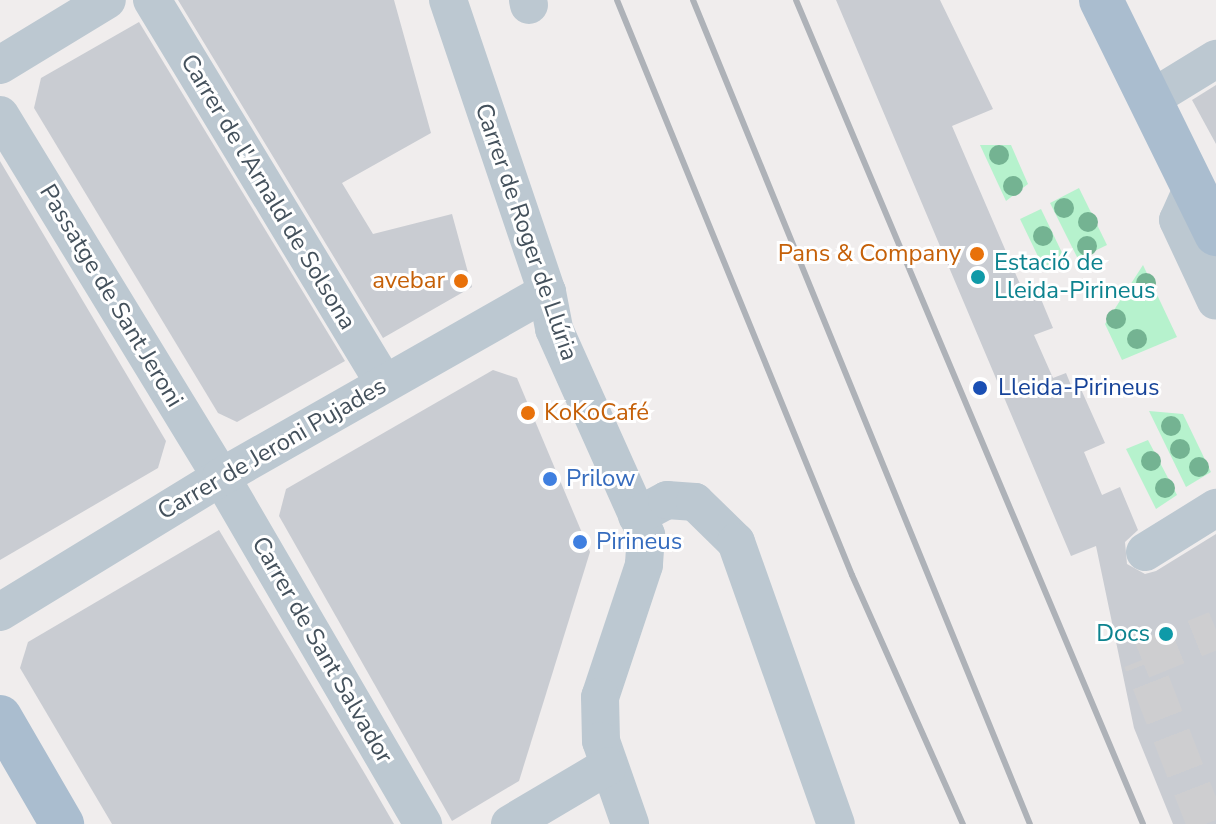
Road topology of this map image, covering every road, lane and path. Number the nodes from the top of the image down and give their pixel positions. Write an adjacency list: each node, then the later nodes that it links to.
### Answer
1 (107, 0): 6 (street)
2 (152, 0): 11 (street, Carrer de l'Arnald de Solsona)
3 (448, 0): 10 (street, Carrer de Roger de Llúria)
4 (1101, 0): 7 (main road)
5 (1216, 59): 7 (street)
6 (0, 65)
7 (1149, 100): 9 (main road)
8 (0, 115): 12 (street, Passatge de Sant Jeroni)
9 (1212, 253)
10 (547, 292): 11 (street, Carrer de Jeroni Pujades); 14 (street, Carrer de Roger de Llúria)
11 (384, 383): 12 (street, Carrer de Jeroni Pujades)
12 (221, 477): 16 (street, Carrer de Jeroni Pujades); 20 (street, Carrer de Sant Salvador)
13 (1216, 508): 15 (street)
14 (637, 516): 18 (street, Carrer de Roger de Llúria); 23 (street)
15 (1145, 552)
16 (0, 612)
17 (0, 717): 19 (main road)
18 (608, 766): 21 (street); 22 (street, Carrer de Roger de Llúria)
19 (62, 824)
20 (423, 824)
21 (510, 824)
22 (630, 824)
23 (836, 824)

